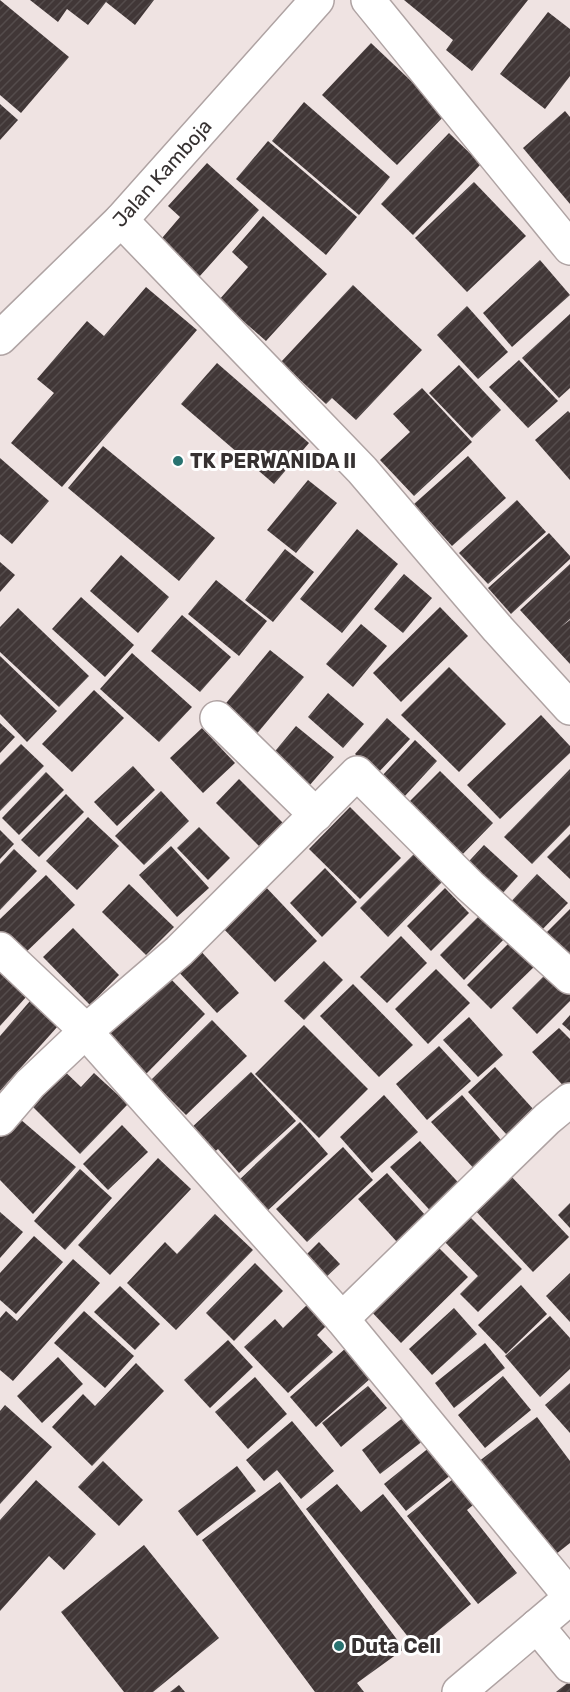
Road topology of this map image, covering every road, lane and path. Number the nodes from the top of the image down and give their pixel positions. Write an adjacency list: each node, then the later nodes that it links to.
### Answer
1 (317, 0): 3 (main road, Jalan Kamboja)
2 (368, 0): 4 (main road)
3 (121, 220): 5 (main road, Jalan Kamboja); 6 (main road)
4 (570, 248)
5 (0, 338)
6 (570, 708)
7 (217, 718): 8 (main road)
8 (315, 815): 10 (main road); 11 (main road)
9 (0, 949): 11 (main road)
10 (570, 977)
11 (86, 1031): 13 (main road); 14 (main road)
12 (570, 1100): 14 (main road)
13 (0, 1119)
14 (342, 1319): 15 (main road)
15 (570, 1597): 16 (main road)
16 (537, 1626): 17 (main road); 18 (main road)
17 (570, 1665)
18 (459, 1692)

